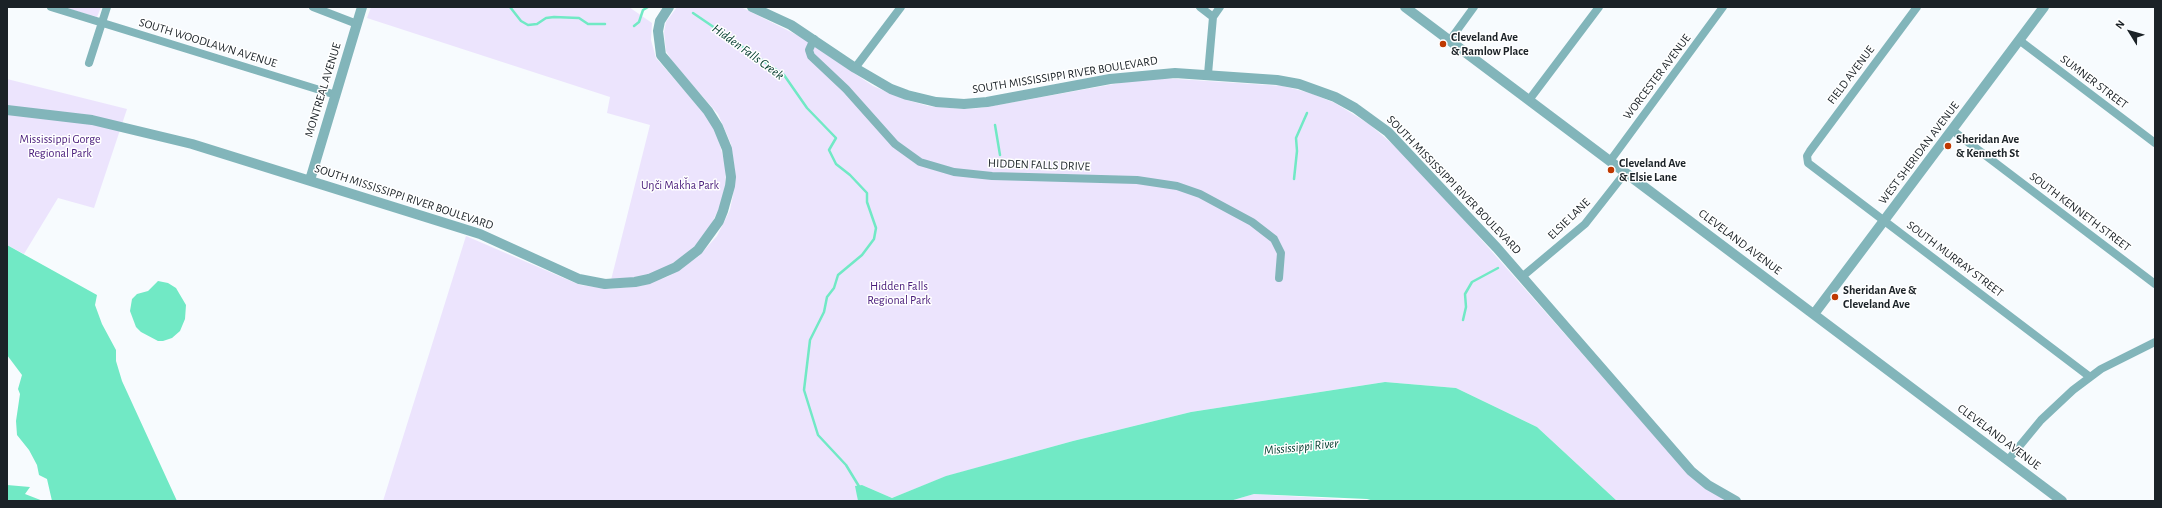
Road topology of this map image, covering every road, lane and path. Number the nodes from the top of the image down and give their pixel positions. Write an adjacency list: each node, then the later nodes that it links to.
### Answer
1 (51, 7): 17 (street, SOUTH WOODLAWN AVENUE)
2 (106, 7): 17 (street)
3 (313, 7): 18 (street)
4 (362, 7): 18 (street, MONTREAL AVENUE)
5 (669, 7): 33 (street, SOUTH MISSISSIPPI RIVER BOULEVARD)
6 (752, 7): 19 (street, SOUTH MISSISSIPPI RIVER BOULEVARD)
7 (901, 7): 23 (street)
8 (1200, 7): 16 (street)
9 (1220, 7): 16 (street)
10 (1405, 7): 20 (street, CLEVELAND AVENUE)
11 (1474, 7): 20 (street)
12 (1599, 7): 26 (street)
13 (1723, 7): 31 (street, WORCESTER AVENUE)
14 (1917, 7): 30 (street, FIELD AVENUE)
15 (2044, 7): 21 (street, WEST SHERIDAN AVENUE)
16 (1213, 17): 24 (street)
17 (102, 23): 22 (street); 25 (street, SOUTH WOODLAWN AVENUE)
18 (357, 24): 25 (street, MONTREAL AVENUE)
19 (814, 39): 23 (street, SOUTH MISSISSIPPI RIVER BOULEVARD); 36 (street, HIDDEN FALLS DRIVE)
20 (1450, 40): 26 (street, CLEVELAND AVENUE)
21 (2019, 40): 28 (street, WEST SHERIDAN AVENUE); 29 (street, SUMNER STREET)
22 (89, 64)
23 (856, 68): 24 (street, SOUTH MISSISSIPPI RIVER BOULEVARD)
24 (1208, 74): 35 (street, SOUTH MISSISSIPPI RIVER BOULEVARD)
25 (336, 95): 33 (street, MONTREAL AVENUE)
26 (1529, 100): 31 (street, CLEVELAND AVENUE)
27 (7, 110): 33 (street, SOUTH MISSISSIPPI RIVER BOULEVARD)
28 (1952, 130): 34 (street, WEST SHERIDAN AVENUE); 37 (street, SOUTH KENNETH STREET)
29 (2155, 143)
30 (1807, 159): 34 (street, SOUTH MURRAY STREET)
31 (1610, 161): 32 (street, CLEVELAND AVENUE)
32 (1625, 173): 35 (street, ELSIE LANE); 38 (street, CLEVELAND AVENUE)
33 (310, 180)
34 (1884, 221): 38 (street, WEST SHERIDAN AVENUE); 40 (street, SOUTH MURRAY STREET)
35 (1523, 276): 43 (street, SOUTH MISSISSIPPI RIVER BOULEVARD)
36 (1279, 278)
37 (2155, 284)
38 (1814, 314): 41 (street, CLEVELAND AVENUE)
39 (2155, 342): 40 (street)
40 (2090, 377): 41 (street)
41 (2008, 460): 42 (street, CLEVELAND AVENUE)
42 (2063, 500)
43 (1736, 501)

